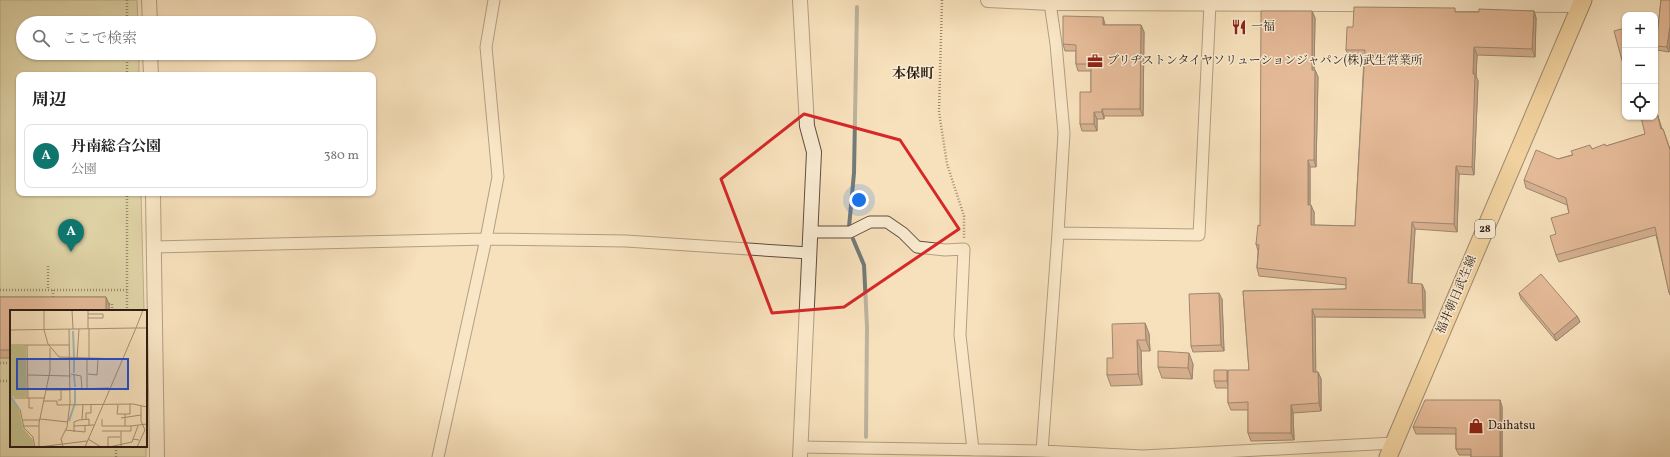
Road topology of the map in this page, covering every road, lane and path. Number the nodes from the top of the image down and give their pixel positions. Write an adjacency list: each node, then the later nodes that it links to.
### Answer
1 (126, 0): 11 (path)
2 (149, 0): 12 (street)
3 (494, 0): 21 (street)
4 (800, 0): 19 (street)
5 (942, 0): 23 (path)
6 (988, 0): 8 (street)
7 (1083, 1): 8 (street); 10 (street)
8 (1050, 3): 20 (street)
9 (1582, 3): 10 (street); 37 (main road, 福井朝日武生線 / 28)
10 (1210, 4): 20 (street)
11 (126, 16)
12 (150, 16)
13 (126, 60): 15 (path)
14 (150, 60): 16 (street)
15 (127, 72)
16 (151, 72)
17 (127, 196): 29 (path)
18 (153, 196): 22 (street)
19 (810, 232): 23 (street); 24 (street)
20 (1058, 233): 39 (street)
21 (486, 239): 22 (street); 24 (street); 41 (street)
22 (154, 246): 40 (street)
23 (964, 250): 36 (street)
24 (808, 253): 38 (street)
25 (48, 266): 27 (path)
26 (0, 290): 27 (path)
27 (48, 290): 28 (path)
28 (53, 290): 29 (path); 30 (path)
29 (127, 290): 33 (path)
30 (53, 304)
31 (105, 304): 32 (path)
32 (112, 310)
33 (127, 310)
34 (10, 363): 35 (path)
35 (0, 364)
36 (973, 450): 38 (street); 39 (street)
37 (1391, 450): 39 (street)
38 (800, 452)
39 (1042, 452)
40 (157, 457)
41 (438, 457)

